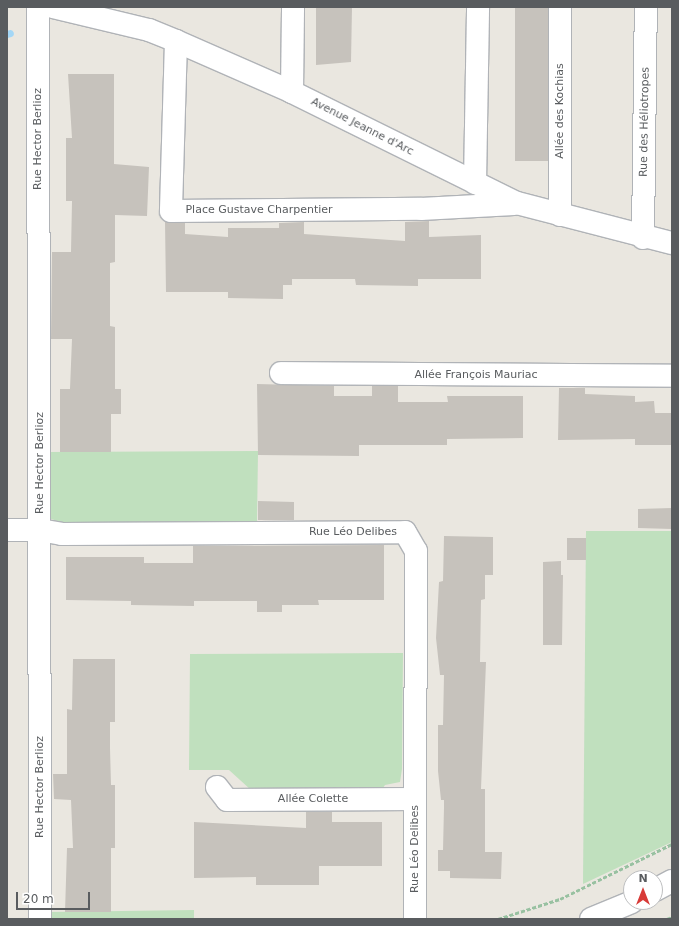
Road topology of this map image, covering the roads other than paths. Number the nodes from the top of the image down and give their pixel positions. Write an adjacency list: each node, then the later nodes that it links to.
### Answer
1 (38, 7): 17 (street, Rue Hector Berlioz)
2 (53, 7): 7 (street, Avenue Jeanne d'Arc)
3 (293, 7): 8 (street)
4 (478, 7): 9 (street)
5 (560, 7): 11 (street, Allée des Kochias)
6 (646, 7): 12 (street, Rue des Héliotropes)
7 (176, 41): 8 (street, Avenue Jeanne d'Arc); 10 (street, Place Gustave Charpentier)
8 (292, 92): 9 (street, Avenue Jeanne d'Arc)
9 (475, 183): 10 (street, Avenue Jeanne d'Arc)
10 (517, 203): 11 (street, Avenue Jeanne d'Arc)
11 (560, 215): 12 (street, Avenue Jeanne d'Arc)
12 (643, 238): 13 (street, Avenue Jeanne d'Arc)
13 (672, 243)
14 (281, 373): 15 (street, Allée François Mauriac)
15 (672, 376)
16 (7, 530): 17 (street, Rue Léo Delibes)
17 (40, 530): 19 (street, Rue Léo Delibes); 23 (street, Rue Hector Berlioz)
18 (217, 786): 19 (street, Allée Colette)
19 (415, 799): 24 (street, Rue Léo Delibes)
20 (672, 881): 21 (street)
21 (663, 886)
22 (623, 906): 25 (street)
23 (40, 919)
24 (415, 919)
25 (591, 919)

